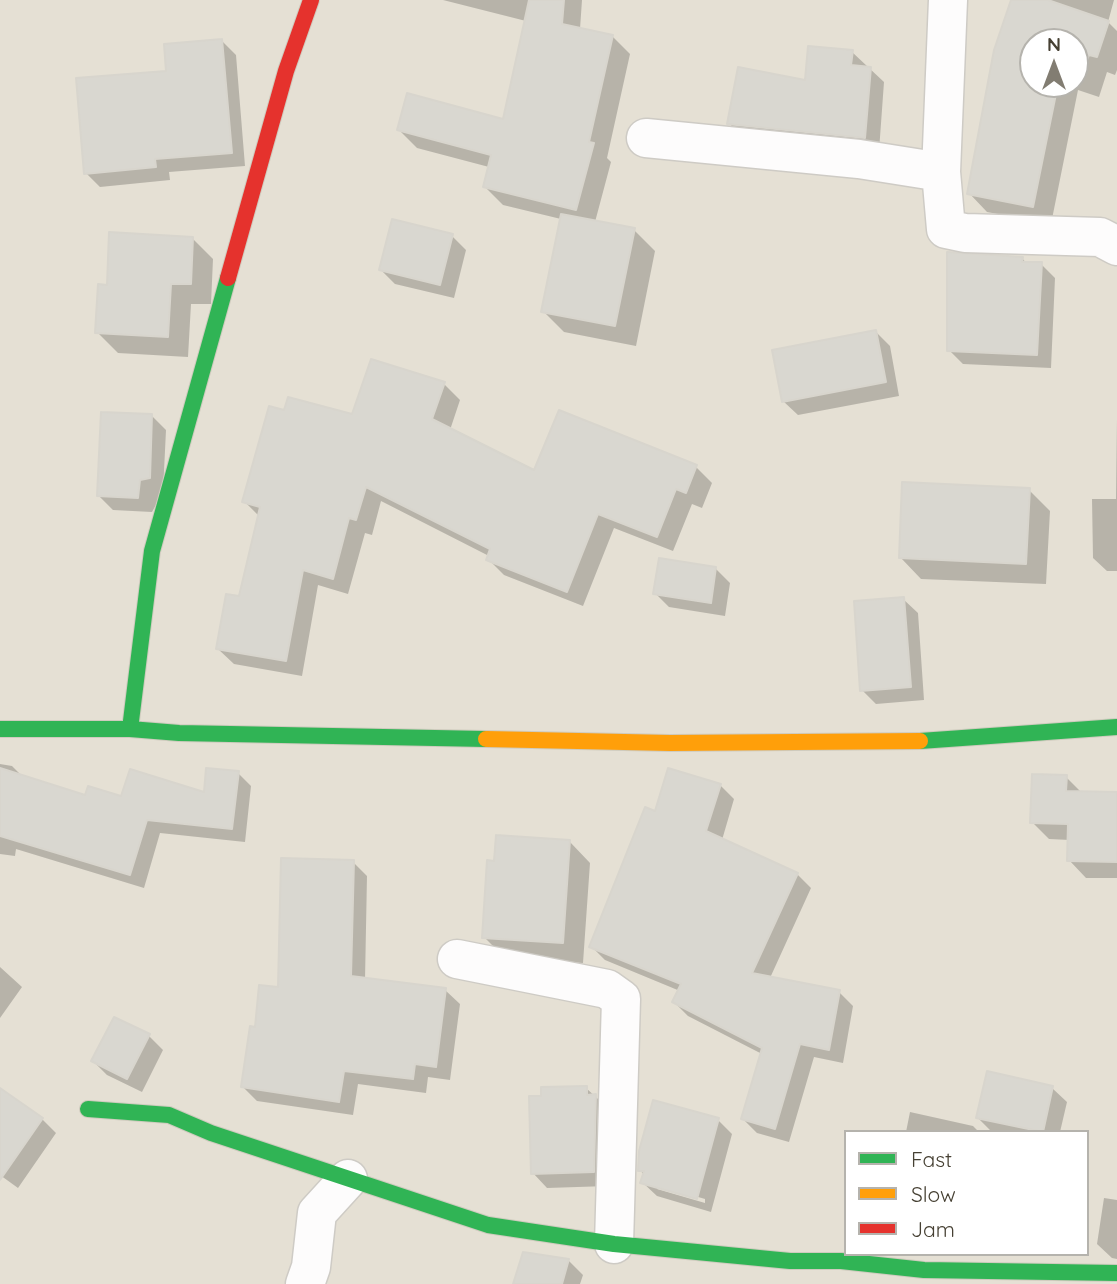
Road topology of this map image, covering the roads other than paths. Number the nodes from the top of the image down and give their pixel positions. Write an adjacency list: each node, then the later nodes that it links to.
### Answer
1 (311, 0): 8 (street)
2 (948, 0): 4 (street)
3 (646, 138): 4 (street)
4 (941, 172): 5 (street)
5 (1117, 246)
6 (1117, 727): 8 (street)
7 (0, 729): 8 (street)
8 (131, 729)
9 (457, 959): 12 (street)
10 (88, 1109): 11 (street)
11 (348, 1179): 12 (street); 16 (street)
12 (614, 1244): 13 (street)
13 (787, 1272): 15 (street)
14 (1117, 1273): 15 (street)
15 (1063, 1279)
16 (305, 1284)

